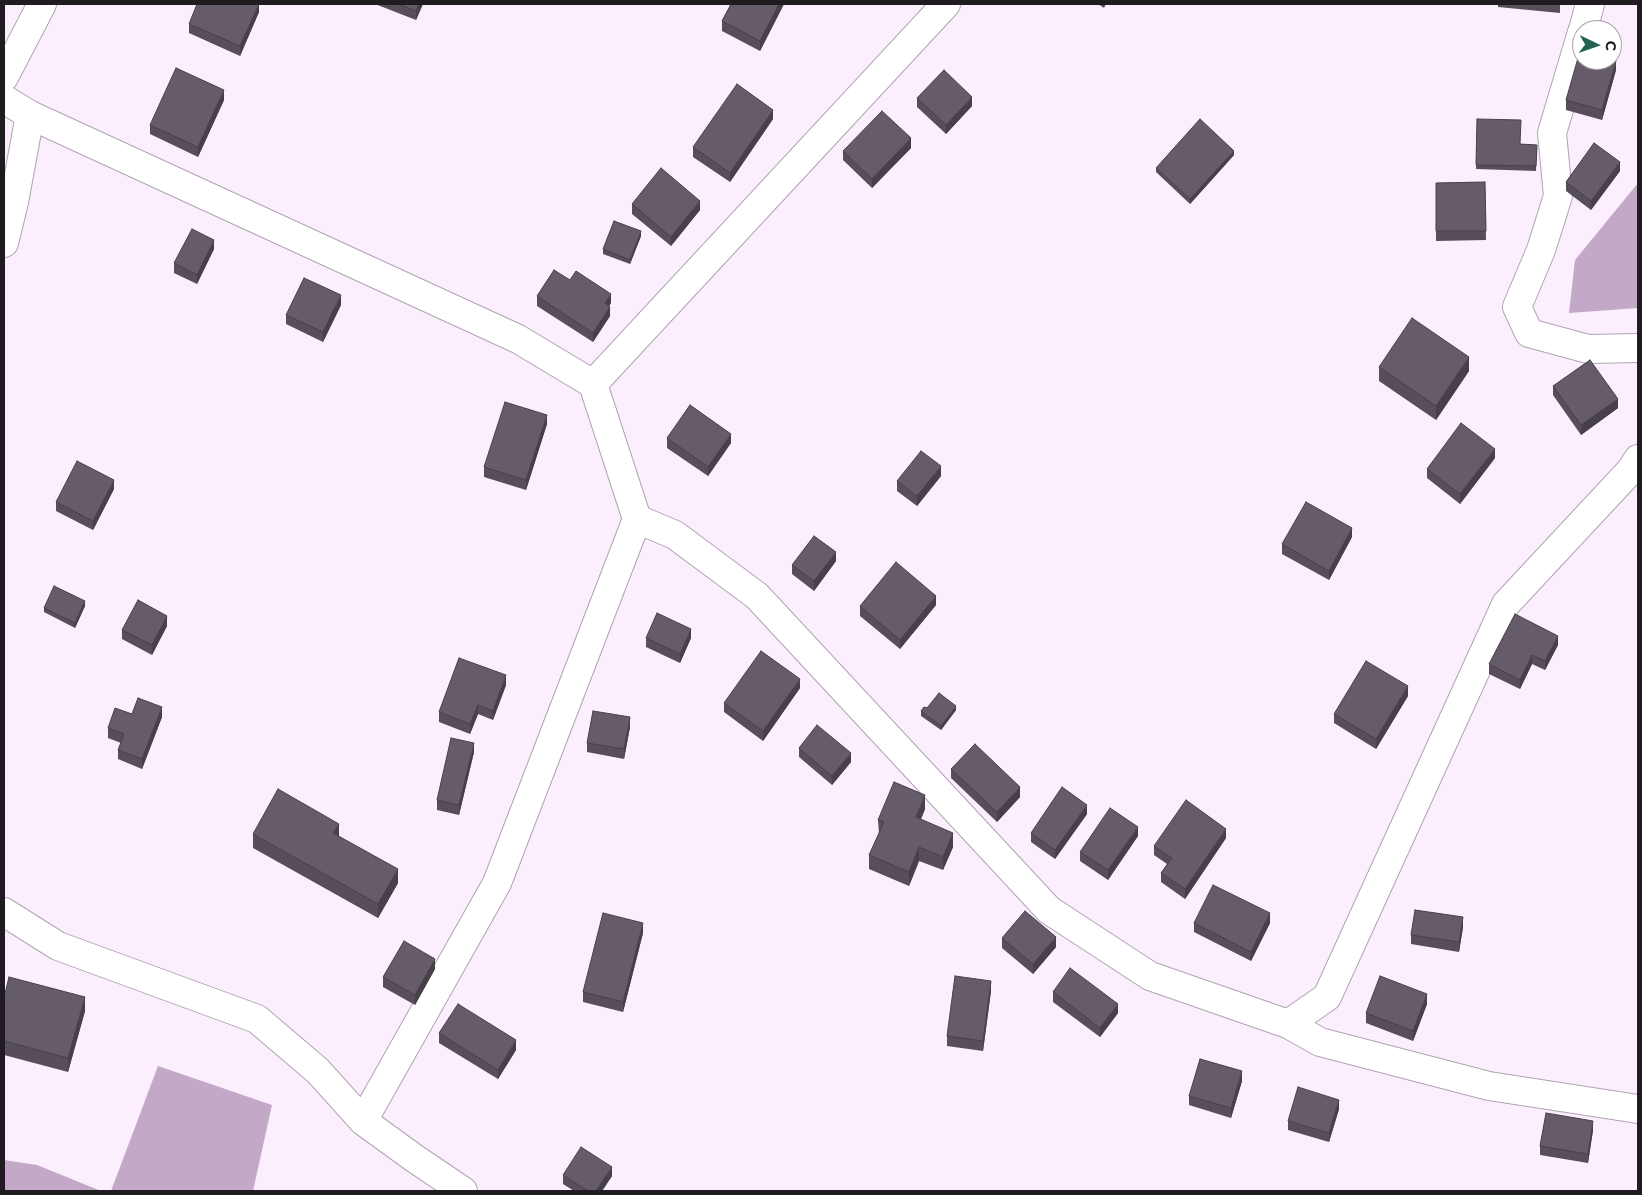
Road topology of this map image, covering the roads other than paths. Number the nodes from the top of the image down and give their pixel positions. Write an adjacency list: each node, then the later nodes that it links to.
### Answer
1 (42, 4): 6 (street)
2 (946, 4): 11 (street)
3 (1590, 4): 4 (street)
4 (1585, 20)
5 (1572, 65): 10 (street)
6 (4, 77)
7 (4, 99): 8 (street)
8 (30, 115): 9 (street); 11 (street)
9 (4, 244)
10 (1638, 348)
11 (593, 384): 13 (street)
12 (1638, 459): 15 (street)
13 (637, 519): 15 (street); 17 (street)
14 (4, 912): 17 (street)
15 (1288, 1024): 16 (street)
16 (1638, 1110)
17 (363, 1121): 18 (street)
18 (463, 1191)

